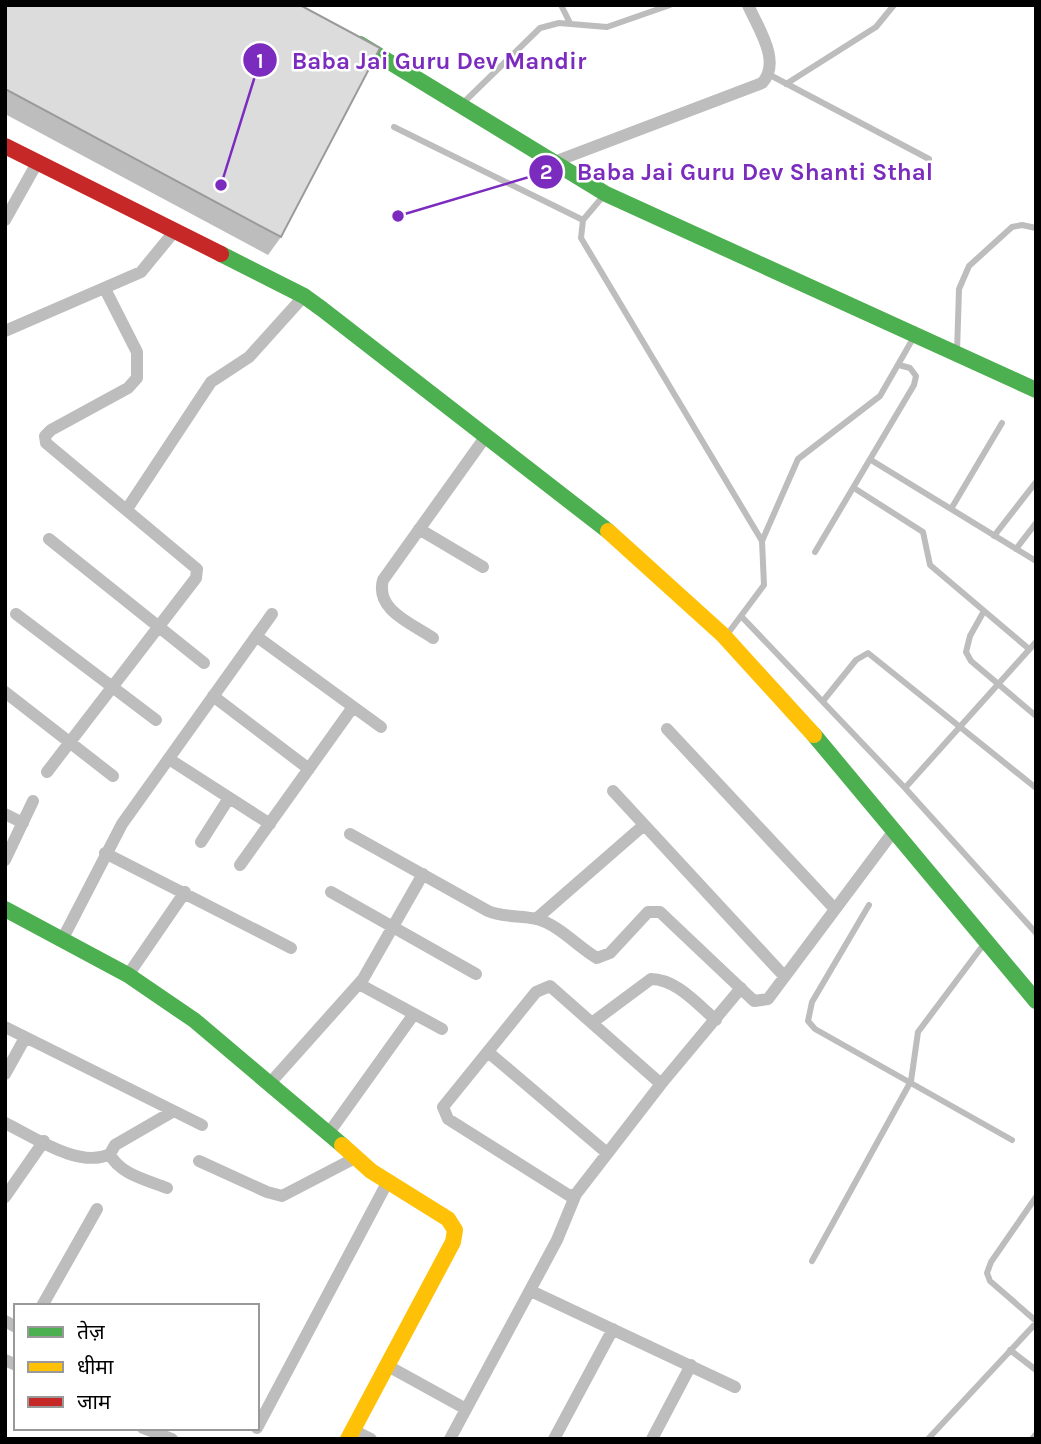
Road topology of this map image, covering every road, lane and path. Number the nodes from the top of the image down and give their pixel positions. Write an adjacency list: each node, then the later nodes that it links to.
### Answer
1 (561, 5): 5 (lane)
2 (670, 5): 5 (lane)
3 (748, 5): 7 (street)
4 (894, 5): 8 (lane)
5 (570, 23): 9 (lane)
6 (345, 35): 9 (street)
7 (770, 75): 8 (lane); 13 (street)
8 (786, 84): 12 (lane)
9 (461, 105): 13 (street)
10 (394, 127): 17 (lane)
11 (5, 146): 14 (street)
12 (929, 159)
13 (554, 162): 15 (street)
14 (37, 163): 16 (street); 19 (street)
15 (606, 194): 17 (lane); 23 (street)
16 (5, 220)
17 (583, 220): 38 (lane)
18 (1036, 228): 24 (lane)
19 (173, 233): 20 (street); 21 (street)
20 (105, 289): 22 (street); 32 (street)
21 (304, 296): 28 (street); 32 (street)
22 (5, 331)
23 (915, 335): 24 (street); 25 (lane)
24 (957, 354): 26 (street)
25 (899, 365): 29 (lane); 38 (lane)
26 (1036, 390)
27 (1002, 423): 33 (lane)
28 (486, 436): 35 (street); 49 (street)
29 (871, 460): 31 (lane); 33 (lane)
30 (1036, 482): 36 (lane)
31 (854, 488): 40 (lane); 43 (lane)
32 (127, 509): 47 (street)
33 (951, 509): 36 (lane)
34 (1036, 523): 39 (lane)
35 (419, 529): 42 (street); 50 (street)
36 (994, 536): 39 (lane)
37 (49, 539): 47 (street)
38 (762, 541): 46 (lane)
39 (1016, 549): 41 (lane)
40 (815, 552)
41 (1036, 561)
42 (483, 567)
43 (984, 611): 52 (lane); 54 (lane)
44 (16, 614): 55 (street)
45 (272, 614): 48 (street)
46 (741, 616): 49 (lane); 58 (lane)
47 (158, 627): 53 (street); 55 (street)
48 (256, 636): 57 (street); 59 (street)
49 (724, 637): 79 (street)
50 (433, 638)
51 (1036, 642): 52 (lane)
52 (1029, 649): 54 (lane)
53 (204, 663)
54 (998, 684): 60 (lane); 64 (lane)
55 (111, 689): 61 (street); 65 (street)
56 (5, 692): 65 (street)
57 (214, 696): 66 (street); 67 (street)
58 (823, 701): 64 (lane); 70 (lane)
59 (354, 706): 62 (street); 67 (street)
60 (1036, 716)
61 (156, 720)
62 (382, 727)
63 (667, 729): 89 (street)
64 (958, 729): 70 (lane); 71 (lane)
65 (69, 744): 68 (street); 69 (street)
66 (169, 760): 73 (street); 82 (street)
67 (309, 769): 77 (street)
68 (47, 772)
69 (113, 776)
70 (905, 788): 93 (lane)
71 (1036, 788)
72 (614, 791): 78 (street)
73 (229, 798): 77 (street); 81 (street)
74 (33, 801): 76 (street)
75 (5, 814): 76 (street)
76 (23, 823): 83 (street)
77 (270, 824): 84 (street)
78 (644, 825): 91 (street); 99 (street)
79 (893, 832): 89 (street); 95 (street)
80 (350, 834): 85 (street)
81 (201, 842)
82 (105, 853): 86 (street); 94 (street)
83 (5, 860)
84 (240, 865)
85 (422, 874): 91 (street); 92 (street)
86 (185, 892): 96 (street); 98 (street)
87 (331, 892): 92 (street)
88 (869, 905): 111 (lane)
89 (834, 907): 99 (street)
90 (5, 909): 94 (street)
91 (536, 919): 101 (street)
92 (393, 926): 97 (street); 100 (street)
93 (1036, 933)
94 (62, 940): 98 (street)
95 (985, 942): 102 (street); 111 (lane)
96 (291, 947)
97 (475, 974)
98 (128, 975): 112 (street)
99 (784, 976): 101 (street)
100 (359, 985): 103 (street); 112 (street)
101 (741, 988): 104 (street)
102 (1036, 1001)
103 (414, 1014): 107 (street); 117 (street)
104 (716, 1020): 105 (street); 113 (street)
105 (593, 1022): 109 (street); 113 (street)
106 (5, 1027): 108 (street)
107 (442, 1029)
108 (25, 1038): 110 (street); 114 (street)
109 (488, 1052): 120 (street); 126 (street)
110 (5, 1074)
111 (911, 1081): 118 (lane); 130 (lane)
112 (271, 1082): 117 (street)
113 (661, 1084): 120 (street)
114 (172, 1112): 116 (street); 121 (street)
115 (5, 1123): 119 (street)
116 (202, 1125)
117 (328, 1134): 122 (street)
118 (1012, 1140)
119 (44, 1141): 121 (street); 127 (street)
120 (607, 1153): 126 (street)
121 (110, 1154): 125 (street)
122 (355, 1158): 123 (street); 124 (street)
123 (199, 1161)
124 (387, 1183): 137 (street); 141 (street)
125 (167, 1188)
126 (576, 1194): 131 (street)
127 (5, 1197)
128 (1036, 1197): 133 (lane)
129 (97, 1209): 132 (street)
130 (812, 1261)
131 (531, 1291): 134 (street); 140 (street)
132 (43, 1304)
133 (1036, 1322): 135 (lane)
134 (613, 1329): 136 (street); 148 (street)
135 (1010, 1350): 138 (lane); 150 (lane)
136 (691, 1365): 139 (street); 149 (street)
137 (388, 1366): 140 (street); 143 (street)
138 (1036, 1370)
139 (735, 1387)
140 (466, 1409): 147 (street)
141 (259, 1424)
142 (149, 1430): 145 (street)
143 (351, 1434): 146 (street)
144 (1036, 1434): 151 (lane)
145 (174, 1439)
146 (371, 1439)
147 (450, 1439)
148 (554, 1439)
149 (652, 1439)
150 (928, 1439)
151 (1031, 1439)

